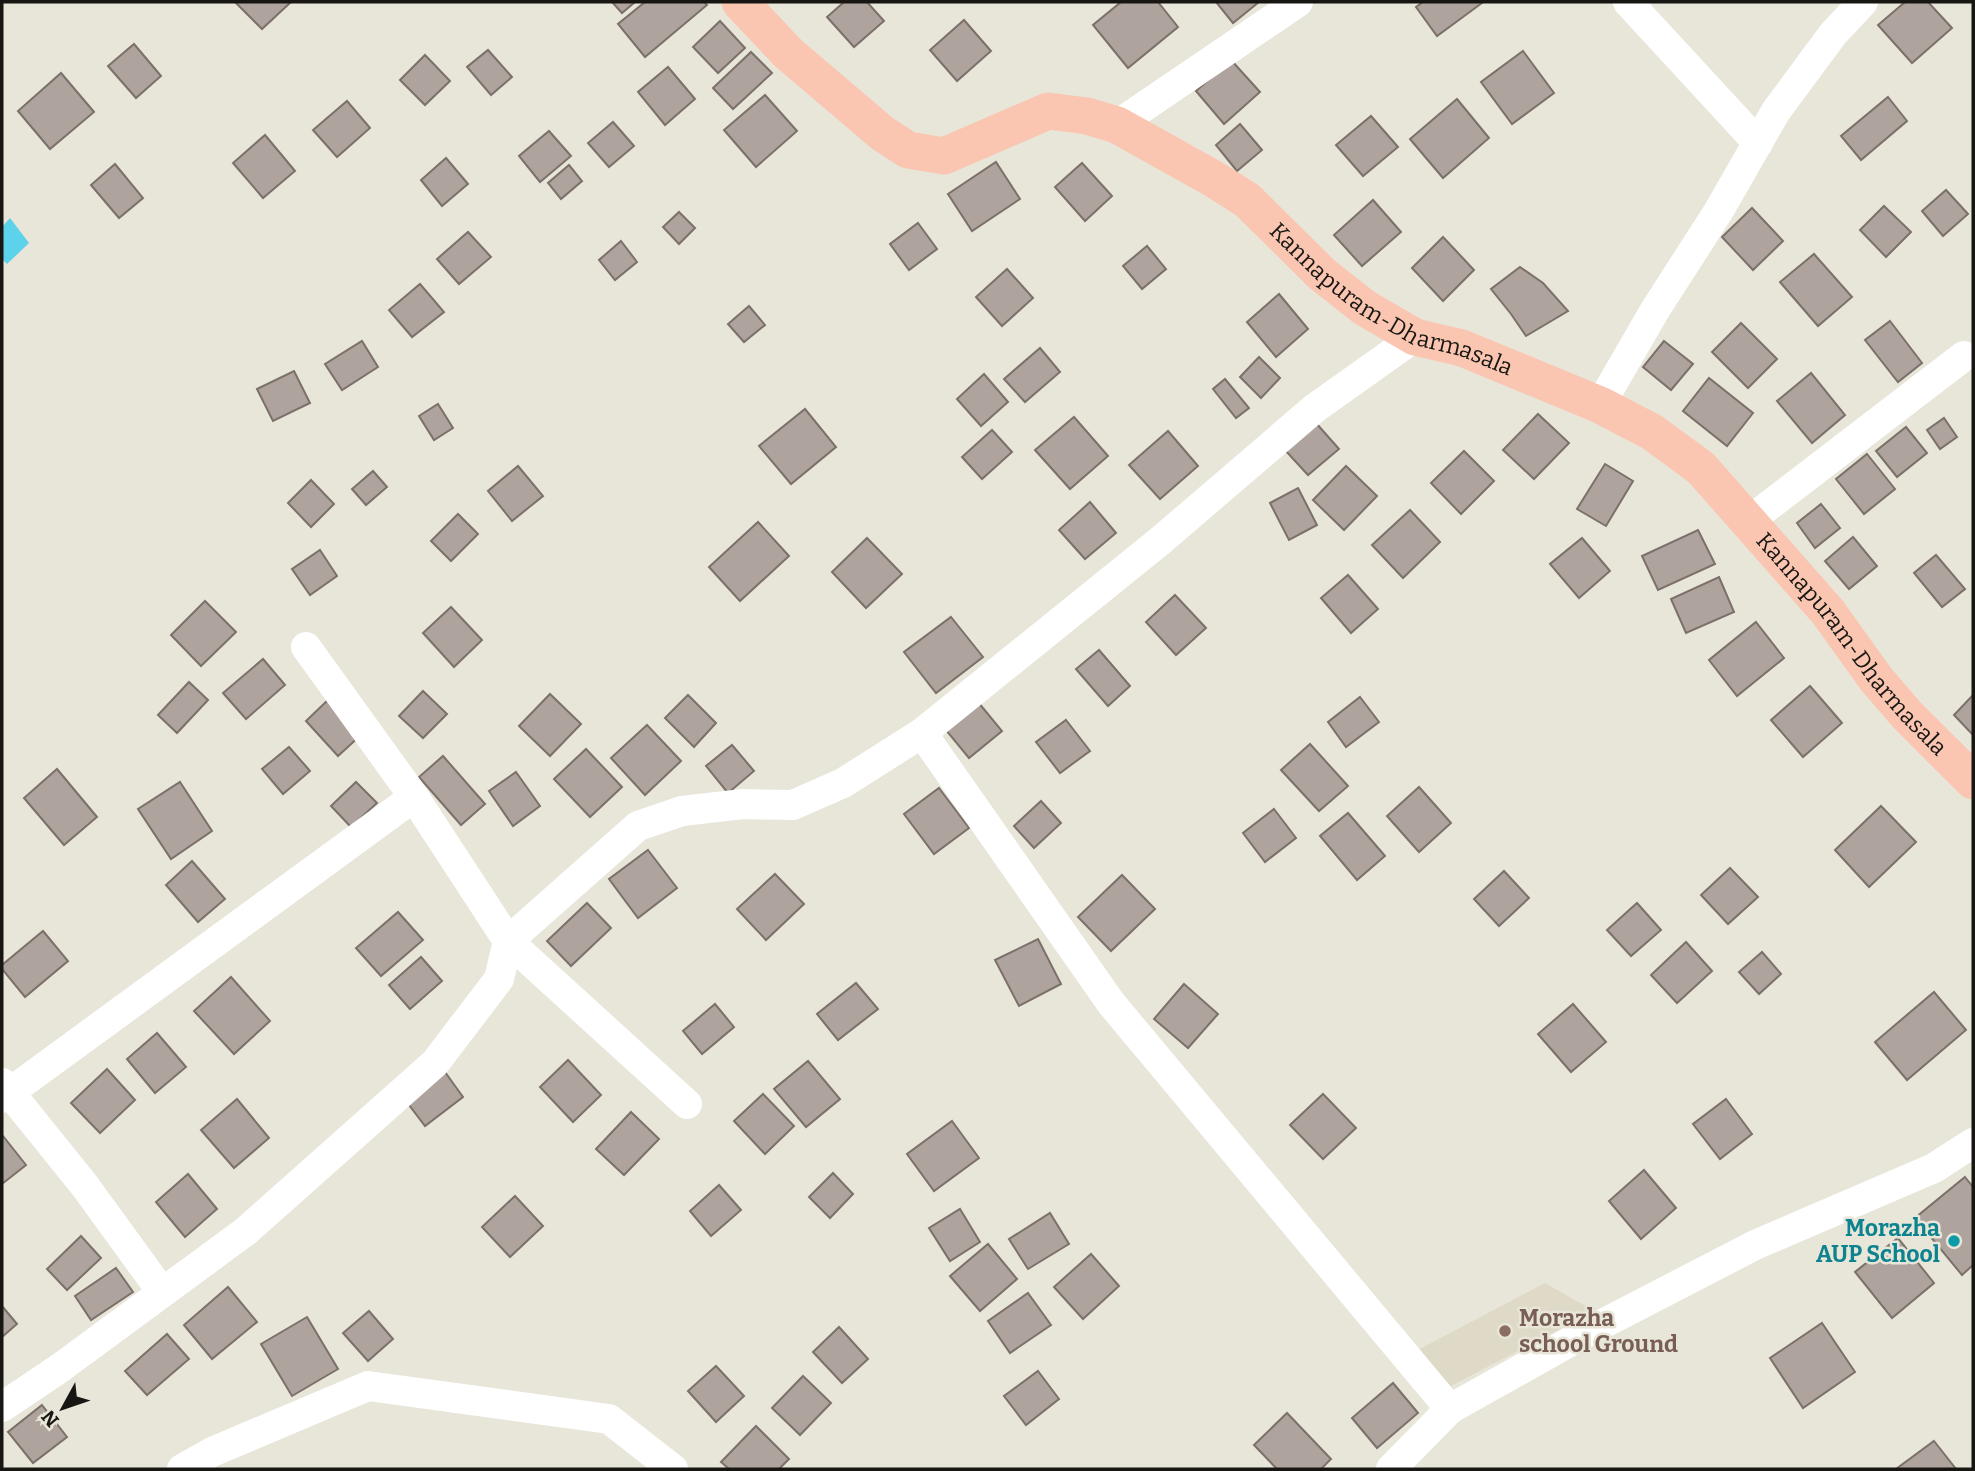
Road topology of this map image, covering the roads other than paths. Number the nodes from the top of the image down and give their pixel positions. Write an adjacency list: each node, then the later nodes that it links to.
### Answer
1 (740, 2): 5 (main road, Kannapuram-Dharmasala)
2 (1297, 2): 5 (street)
3 (1628, 2): 6 (street)
4 (1863, 2): 6 (street)
5 (1117, 125): 7 (main road, Kannapuram-Dharmasala)
6 (1758, 143): 9 (street)
7 (1415, 337): 9 (main road, Kannapuram-Dharmasala); 12 (street)
8 (1964, 356): 10 (street)
9 (1600, 405): 10 (main road, Kannapuram-Dharmasala)
10 (1749, 521): 13 (main road, Kannapuram-Dharmasala)
11 (306, 647): 14 (street)
12 (922, 733): 15 (street); 21 (street)
13 (1973, 781)
14 (414, 797): 15 (street); 16 (street)
15 (508, 941): 17 (street); 19 (street)
16 (4, 1091): 19 (street)
17 (687, 1104)
18 (1973, 1143): 21 (street)
19 (162, 1292): 20 (street)
20 (2, 1407)
21 (1450, 1409): 24 (street)
22 (182, 1469): 23 (street)
23 (673, 1469)
24 (1391, 1469)

